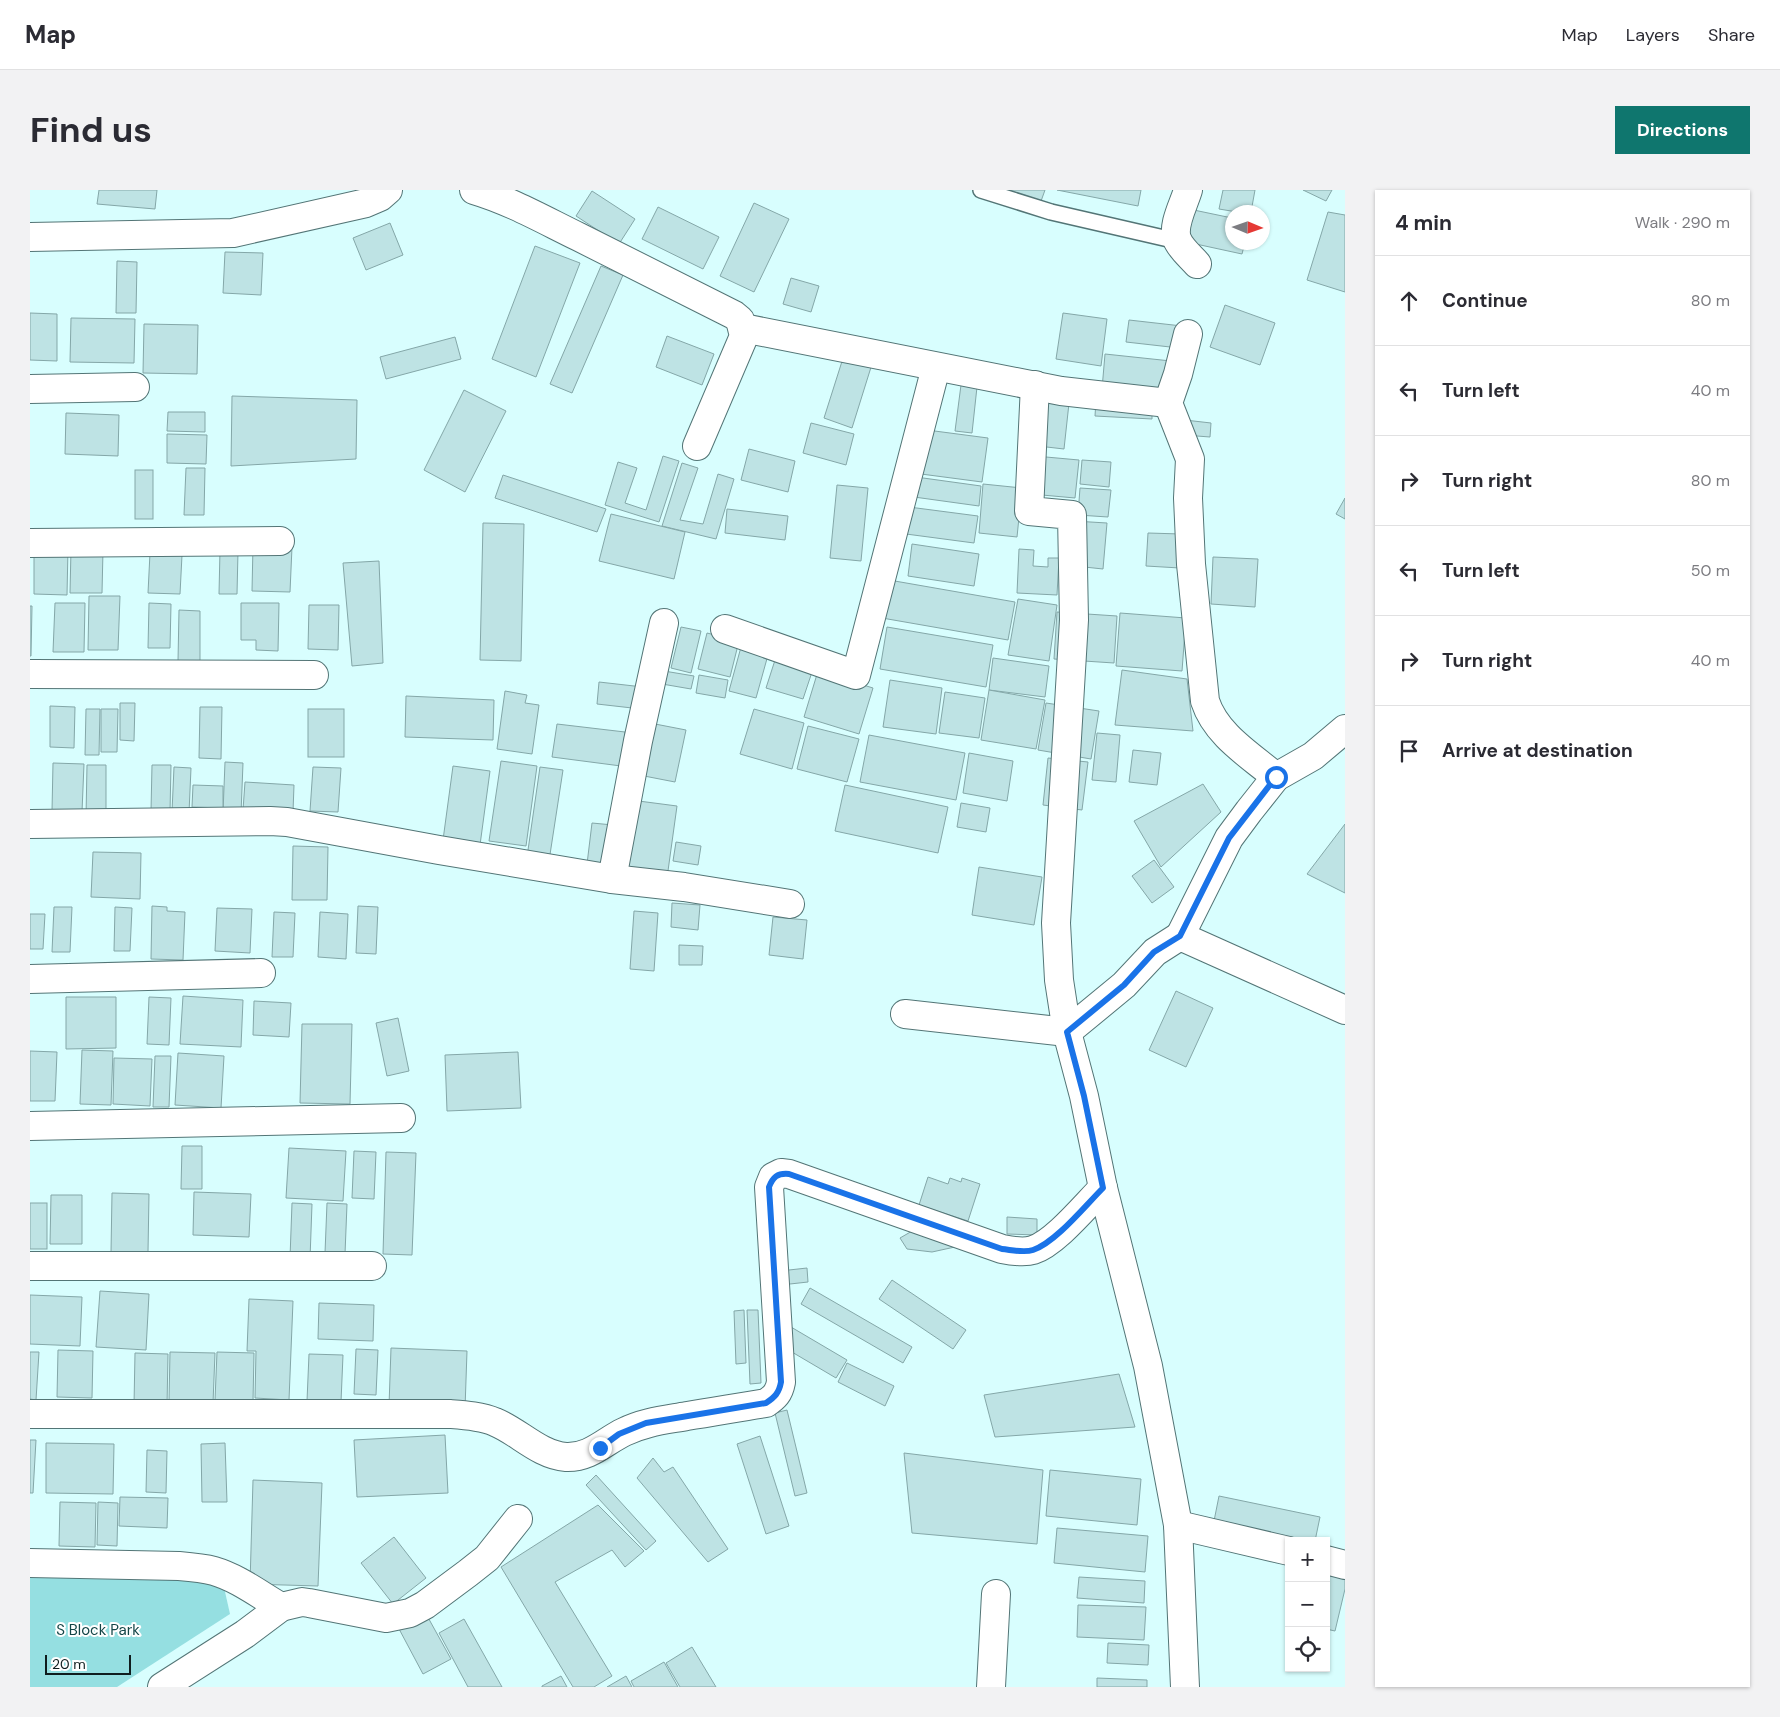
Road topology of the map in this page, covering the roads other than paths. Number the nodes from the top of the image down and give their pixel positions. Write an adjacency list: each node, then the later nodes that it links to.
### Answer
1 (388, 190): 5 (street)
2 (474, 190): 8 (street)
3 (981, 190): 6 (lane)
4 (1188, 190): 6 (street)
5 (30, 236)
6 (1177, 241): 7 (street)
7 (1197, 264)
8 (743, 328): 10 (street); 15 (street)
9 (1188, 334): 14 (street)
10 (936, 367): 11 (street); 19 (street)
11 (1035, 386): 14 (street); 32 (street)
12 (135, 387): 13 (street)
13 (30, 389)
14 (1168, 403): 23 (street)
15 (698, 446)
16 (280, 541): 17 (street)
17 (30, 543)
18 (664, 623): 25 (street)
19 (725, 629)
20 (30, 674): 21 (street)
21 (314, 675)
22 (1345, 730): 23 (street)
23 (1276, 777): 27 (street)
24 (30, 824): 25 (street)
25 (612, 879): 26 (street)
26 (790, 904)
27 (1180, 936): 30 (street); 32 (street)
28 (262, 973): 29 (street)
29 (30, 980)
30 (1345, 1010)
31 (905, 1014): 32 (street)
32 (1067, 1032): 35 (street)
33 (401, 1118): 34 (street)
34 (30, 1126)
35 (1103, 1188): 38 (street); 40 (street)
36 (30, 1266): 37 (street)
37 (372, 1266)
38 (30, 1414)
39 (518, 1519): 46 (street)
40 (1178, 1525): 41 (street); 49 (street)
41 (1285, 1550)
42 (1330, 1561): 44 (street)
43 (30, 1563): 46 (street)
44 (1345, 1565)
45 (996, 1594): 48 (street)
46 (281, 1607): 47 (street)
47 (162, 1687)
48 (991, 1687)
49 (1185, 1687)

